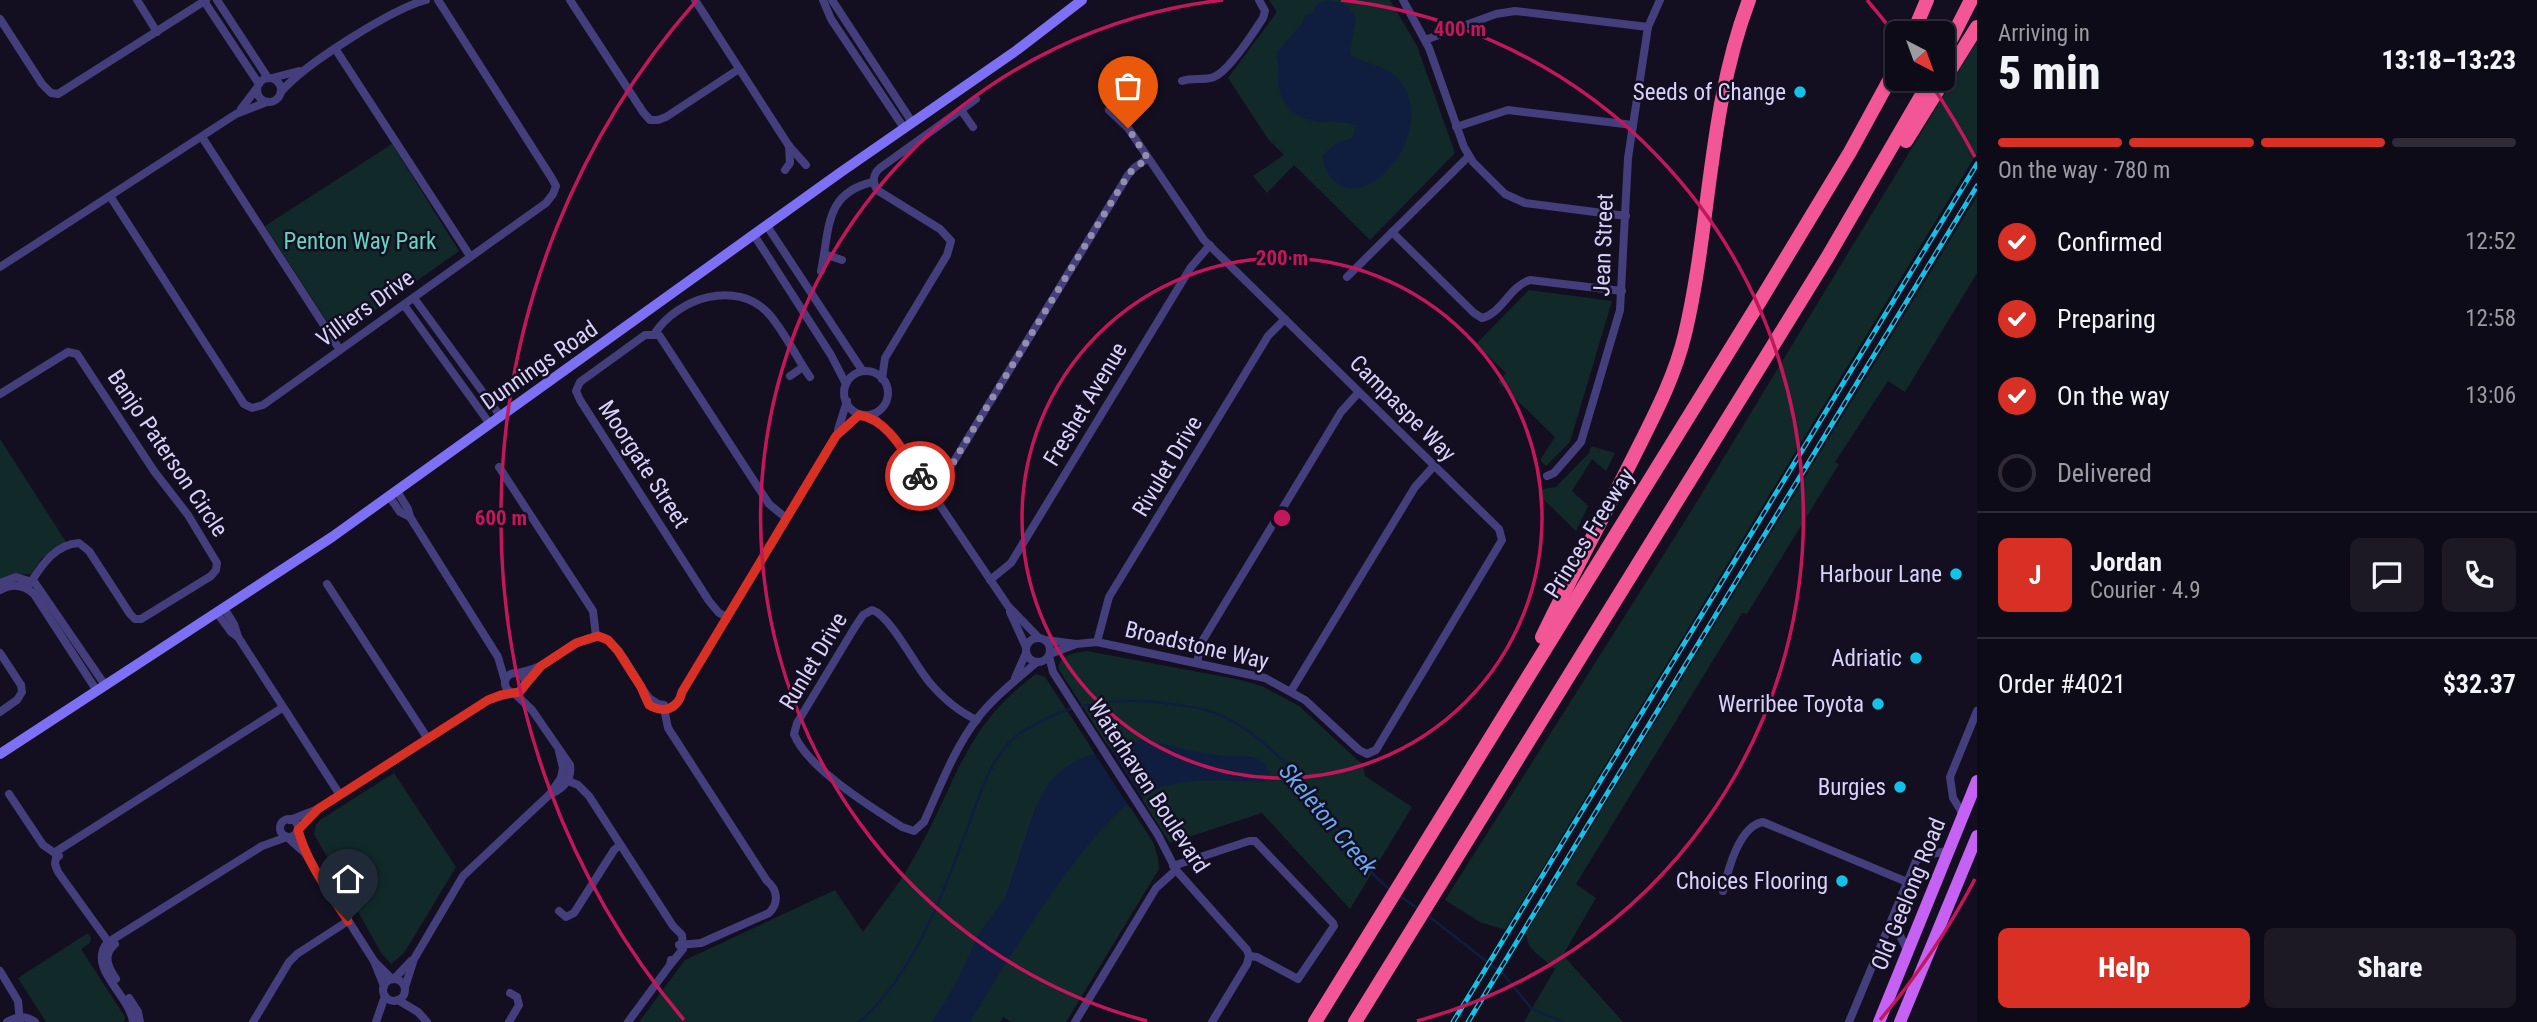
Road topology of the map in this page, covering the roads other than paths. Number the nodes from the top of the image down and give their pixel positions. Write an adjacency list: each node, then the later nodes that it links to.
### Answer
1 (136, 0): 24 (street)
2 (205, 0): 24 (street); 31 (street)
3 (217, 0): 29 (street)
4 (426, 0): 26 (street)
5 (438, 0): 58 (street, Villiers Drive)
6 (570, 0): 27 (street)
7 (695, 0): 27 (street)
8 (823, 0): 40 (street)
9 (832, 0): 40 (street)
10 (1082, 0): 40 (street, Dunnings Road)
11 (1259, 0): 30 (street)
12 (1403, 0): 25 (street)
13 (1660, 0): 21 (street, Jean Street)
14 (1749, 0): 119 (highway)
15 (1927, 0): 20 (highway)
16 (1971, 0): 23 (highway)
17 (1503, 2): 18 (street)
18 (1506, 12): 21 (street); 25 (street)
19 (0, 19): 24 (street)
20 (1918, 21)
21 (1648, 26): 41 (street, Jean Street)
22 (1977, 27): 59 (highway)
23 (1955, 31)
24 (157, 32)
25 (1425, 40): 43 (street)
26 (336, 50): 28 (street); 58 (street)
27 (739, 69): 45 (street)
28 (302, 70): 29 (street); 34 (street)
29 (270, 78): 31 (street); 34 (street)
30 (1182, 82)
31 (258, 86): 36 (street); 39 (street)
32 (1885, 88): 119 (highway, Princes Freeway)
33 (1924, 91): 59 (highway)
34 (281, 92): 36 (street)
35 (976, 100): 37 (street)
36 (267, 102): 39 (street)
37 (961, 110): 42 (street); 50 (street)
38 (1109, 110): 47 (street, Campaspe Way)
39 (236, 114): 44 (street)
40 (908, 125): 53 (street, Dunnings Road)
41 (1633, 125): 43 (street); 52 (street, Jean Street)
42 (972, 127)
43 (1456, 127): 46 (street)
44 (202, 136): 51 (street); 69 (street)
45 (789, 146): 48 (street); 49 (street)
46 (1469, 156): 52 (street); 54 (street)
47 (1148, 159): 56 (street, Campaspe Way); 89 (street)
48 (806, 165)
49 (785, 170)
50 (873, 182): 57 (street); 70 (street)
51 (110, 196): 61 (street); 69 (street, Villiers Drive)
52 (1626, 216): 64 (street, Jean Street)
53 (768, 226): 55 (street, Dunnings Road); 72 (street)
54 (1392, 232): 63 (street); 64 (street)
55 (754, 235): 76 (street); 82 (street, Dunnings Road)
56 (1210, 245): 67 (street, Campaspe Way); 92 (street, Freshet Avenue)
57 (824, 254): 60 (street); 62 (street)
58 (470, 256): 65 (street, Villiers Drive)
59 (1827, 258): 179 (highway)
60 (842, 260)
61 (0, 267)
62 (821, 271)
63 (1347, 277)
64 (1622, 291): 88 (street, Jean Street)
65 (414, 298): 66 (street, Villiers Drive); 82 (street)
66 (404, 304): 69 (street, Villiers Drive); 83 (street)
67 (1284, 319): 77 (street, Campaspe Way); 102 (street, Rivulet Drive)
68 (655, 333): 71 (street); 91 (street); 99 (street, Moorgate Street)
69 (340, 350)
70 (885, 358): 72 (street); 75 (street)
71 (803, 367): 73 (street); 74 (street)
72 (865, 370): 75 (street); 76 (street)
73 (790, 376)
74 (810, 377)
75 (882, 379): 80 (street)
76 (846, 384): 79 (street)
77 (1359, 392): 86 (street, Campaspe Way); 109 (street)
78 (0, 394): 95 (street, Banjo Paterson Circle)
79 (847, 401): 81 (street); 85 (street)
80 (884, 405): 81 (street); 84 (street)
81 (863, 415): 84 (street); 85 (street)
82 (501, 417): 83 (street, Dunnings Road)
83 (490, 424): 90 (street, Dunnings Road)
84 (889, 433): 89 (street)
85 (836, 436): 91 (street)
86 (1434, 466): 117 (street); 129 (street, Campaspe Way)
87 (499, 467): 100 (street)
88 (1547, 476)
89 (927, 487): 92 (street)
90 (393, 493): 98 (street, Dunnings Road); 107 (street)
91 (786, 519): 99 (street)
92 (990, 580): 97 (street)
93 (0, 583): 95 (street)
94 (327, 584): 127 (street)
95 (30, 585): 96 (street); 116 (street)
96 (0, 590)
97 (1008, 606): 101 (street); 104 (street)
98 (220, 611): 116 (street, Dunnings Road); 121 (street)
99 (727, 617): 122 (street)
100 (596, 633): 110 (street); 122 (street)
101 (1042, 639): 103 (street, Broadstone Way); 104 (street); 106 (street)
102 (1097, 642): 103 (street, Broadstone Way); 109 (street, Broadstone Way)
103 (1076, 644): 106 (street, Broadstone Way)
104 (1026, 650): 108 (street); 113 (street)
105 (0, 653): 125 (street)
106 (1049, 655): 108 (street); 111 (street, Waterhaven Boulevard)
107 (498, 657): 112 (street); 114 (street)
108 (1038, 662): 111 (street, Waterhaven Boulevard); 113 (street)
109 (1196, 663): 117 (street, Broadstone Way)
110 (541, 666): 112 (street); 115 (street)
111 (1053, 672): 147 (street, Waterhaven Boulevard)
112 (517, 673): 114 (street); 115 (street)
113 (1014, 680): 126 (street)
114 (505, 682): 118 (street); 120 (street)
115 (525, 683): 118 (street); 123 (street)
116 (101, 688): 128 (street, Dunnings Road)
117 (1291, 691): 129 (street, Broadstone Way)
118 (513, 693): 120 (street); 123 (street)
119 (1513, 699): 178 (highway, Princes Freeway)
120 (488, 700): 127 (street)
121 (282, 708): 133 (street); 146 (street)
122 (664, 708): 154 (street)
123 (532, 710): 130 (street)
124 (1977, 711): 135 (street)
125 (0, 712)
126 (977, 720): 126 (street, Runlet Drive)
127 (428, 739): 133 (street)
128 (3, 751)
129 (1367, 754)
130 (565, 779): 142 (street); 157 (street)
131 (1977, 781): 135 (main road, Old Geelong Road)
132 (9, 794): 146 (street)
133 (340, 795): 134 (street)
134 (318, 809): 136 (street); 139 (street)
135 (1963, 814): 137 (main road); 144 (main road, Old Geelong Road)
136 (290, 820): 138 (street); 139 (street)
137 (1977, 820)
138 (280, 828): 141 (street); 143 (street)
139 (298, 830): 141 (street); 145 (street)
140 (1977, 836): 182 (main road, Old Geelong Road)
141 (287, 837): 143 (street); 145 (street)
142 (620, 845): 150 (street); 154 (street)
143 (262, 846): 153 (street)
144 (1947, 851): 148 (street); 155 (main road, Old Geelong Road)
145 (304, 853): 152 (street)
146 (57, 855): 153 (street)
147 (1175, 868): 156 (street, Waterhaven Boulevard); 156 (street); 176 (street)
148 (1907, 881): 149 (street); 151 (street)
149 (1723, 891)
150 (559, 911)
151 (1892, 919): 155 (street); 180 (street)
152 (348, 921): 158 (street); 172 (street)
153 (109, 945): 170 (street); 171 (street)
154 (681, 945): 175 (street)
155 (1908, 952): 181 (main road, Old Geelong Road)
156 (1249, 956): 177 (street)
157 (414, 958): 160 (street); 161 (street)
158 (374, 961): 160 (street); 162 (street)
159 (0, 971): 166 (street)
160 (393, 979): 161 (street); 162 (street)
161 (405, 988): 164 (street); 165 (street)
162 (384, 991): 164 (street); 167 (street)
163 (510, 993): 174 (street)
164 (397, 1000): 165 (street); 167 (street)
165 (418, 1013): 173 (street)
166 (20, 1019): 168 (street); 169 (street)
167 (376, 1021)
168 (7, 1022)
169 (35, 1022)
170 (133, 1022)
171 (140, 1022)
172 (253, 1022)
173 (427, 1022)
174 (509, 1022)
175 (628, 1022)
176 (1075, 1022)
177 (1212, 1022)
178 (1315, 1022)
179 (1355, 1022)
180 (1849, 1022)
181 (1879, 1022)
182 (1900, 1022)

